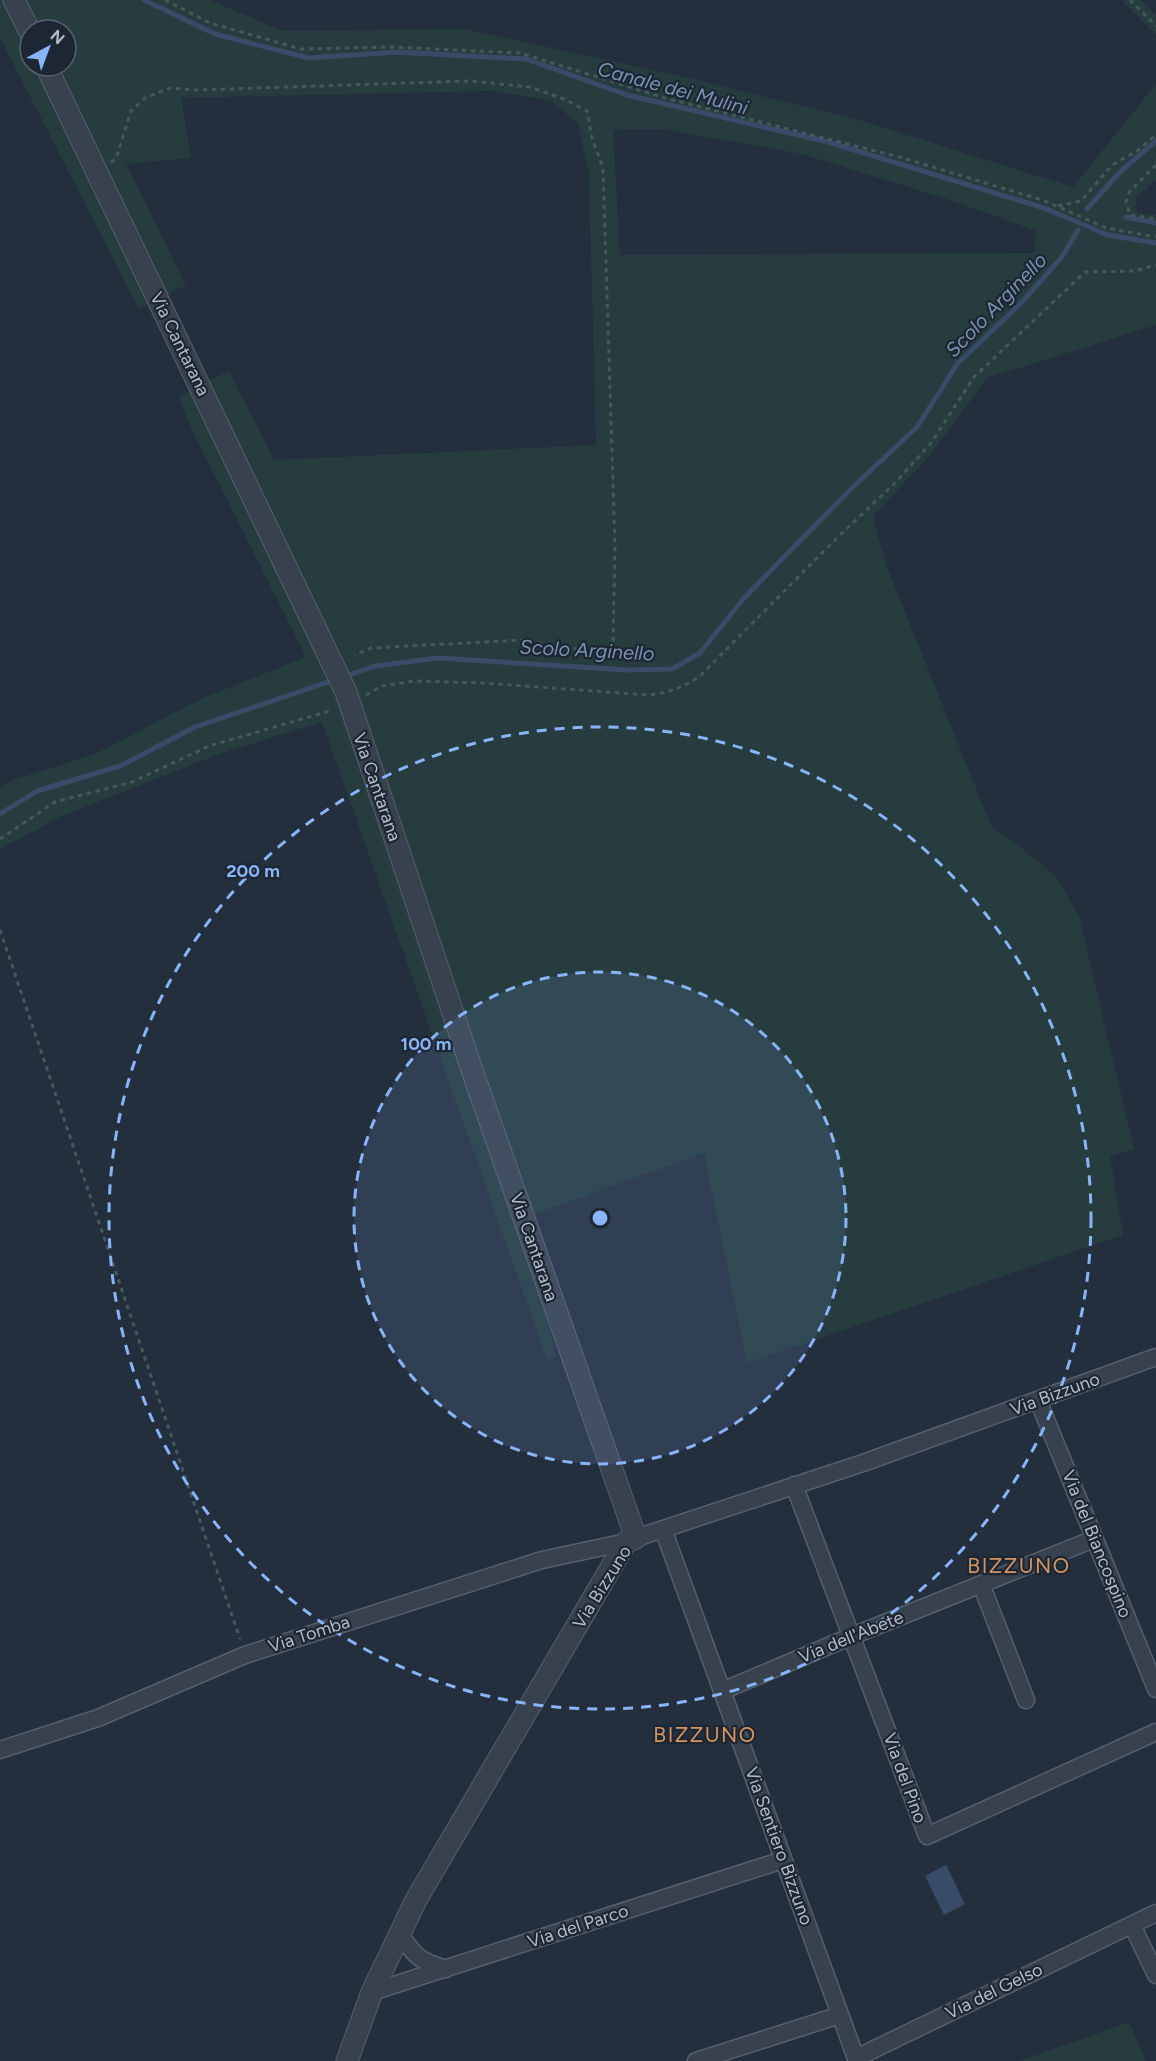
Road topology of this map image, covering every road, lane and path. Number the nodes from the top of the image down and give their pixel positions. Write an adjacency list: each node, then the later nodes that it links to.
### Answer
1 (14, 0): 4 (street)
2 (165, 0): 10 (path)
3 (1130, 0): 5 (path)
4 (23, 18)
5 (1156, 27)
6 (52, 78): 9 (street, Via Cantarana)
7 (1156, 135): 10 (path)
8 (1156, 165): 11 (path)
9 (96, 170): 14 (path); 15 (street, Via Cantarana)
10 (1056, 206): 12 (path)
11 (1156, 219)
12 (1156, 237)
13 (1156, 265): 15 (path)
14 (355, 655)
15 (343, 687): 16 (path); 23 (street, Via Cantarana)
16 (0, 839)
17 (0, 930): 26 (path)
18 (1156, 1357): 19 (street, Via Bizzuno)
19 (1038, 1400): 20 (street, Via Bizzuno); 22 (street, Via del Biancospino)
20 (794, 1485): 21 (street, Via Bizzuno); 25 (street, Via del Pino)
21 (663, 1530): 23 (street, Via Bizzuno); 28 (street, Via Sentiero Bizzuno)
22 (1095, 1539): 24 (street, Via dell'Abete); 27 (street, Via del Biancospino)
23 (631, 1540): 26 (street, Via Tomba); 35 (street, Via Bizzuno)
24 (981, 1584): 25 (street, Via dell'Abete); 29 (street)
25 (852, 1636): 28 (street, Via dell'Abete); 30 (street, Via del Pino)
26 (245, 1655): 31 (street, Via Tomba)
27 (1156, 1689)
28 (722, 1691): 32 (street, Via Sentiero Bizzuno)
29 (1026, 1700)
30 (1156, 1732)
31 (0, 1750)
32 (783, 1860): 36 (street, Via del Parco); 39 (street, Via Sentiero Bizzuno)
33 (1156, 1913): 34 (street, Via del Gelso)
34 (1132, 1925): 37 (street); 40 (street, Via del Gelso)
35 (400, 1934): 36 (street); 38 (street, Via Bizzuno)
36 (446, 1969): 38 (street, Via del Parco)
37 (1156, 1975)
38 (372, 1992): 41 (street, Via Bizzuno)
39 (840, 2015): 40 (street, Via Sentiero Bizzuno); 42 (street)
40 (856, 2059)
41 (347, 2061)
42 (696, 2061)

